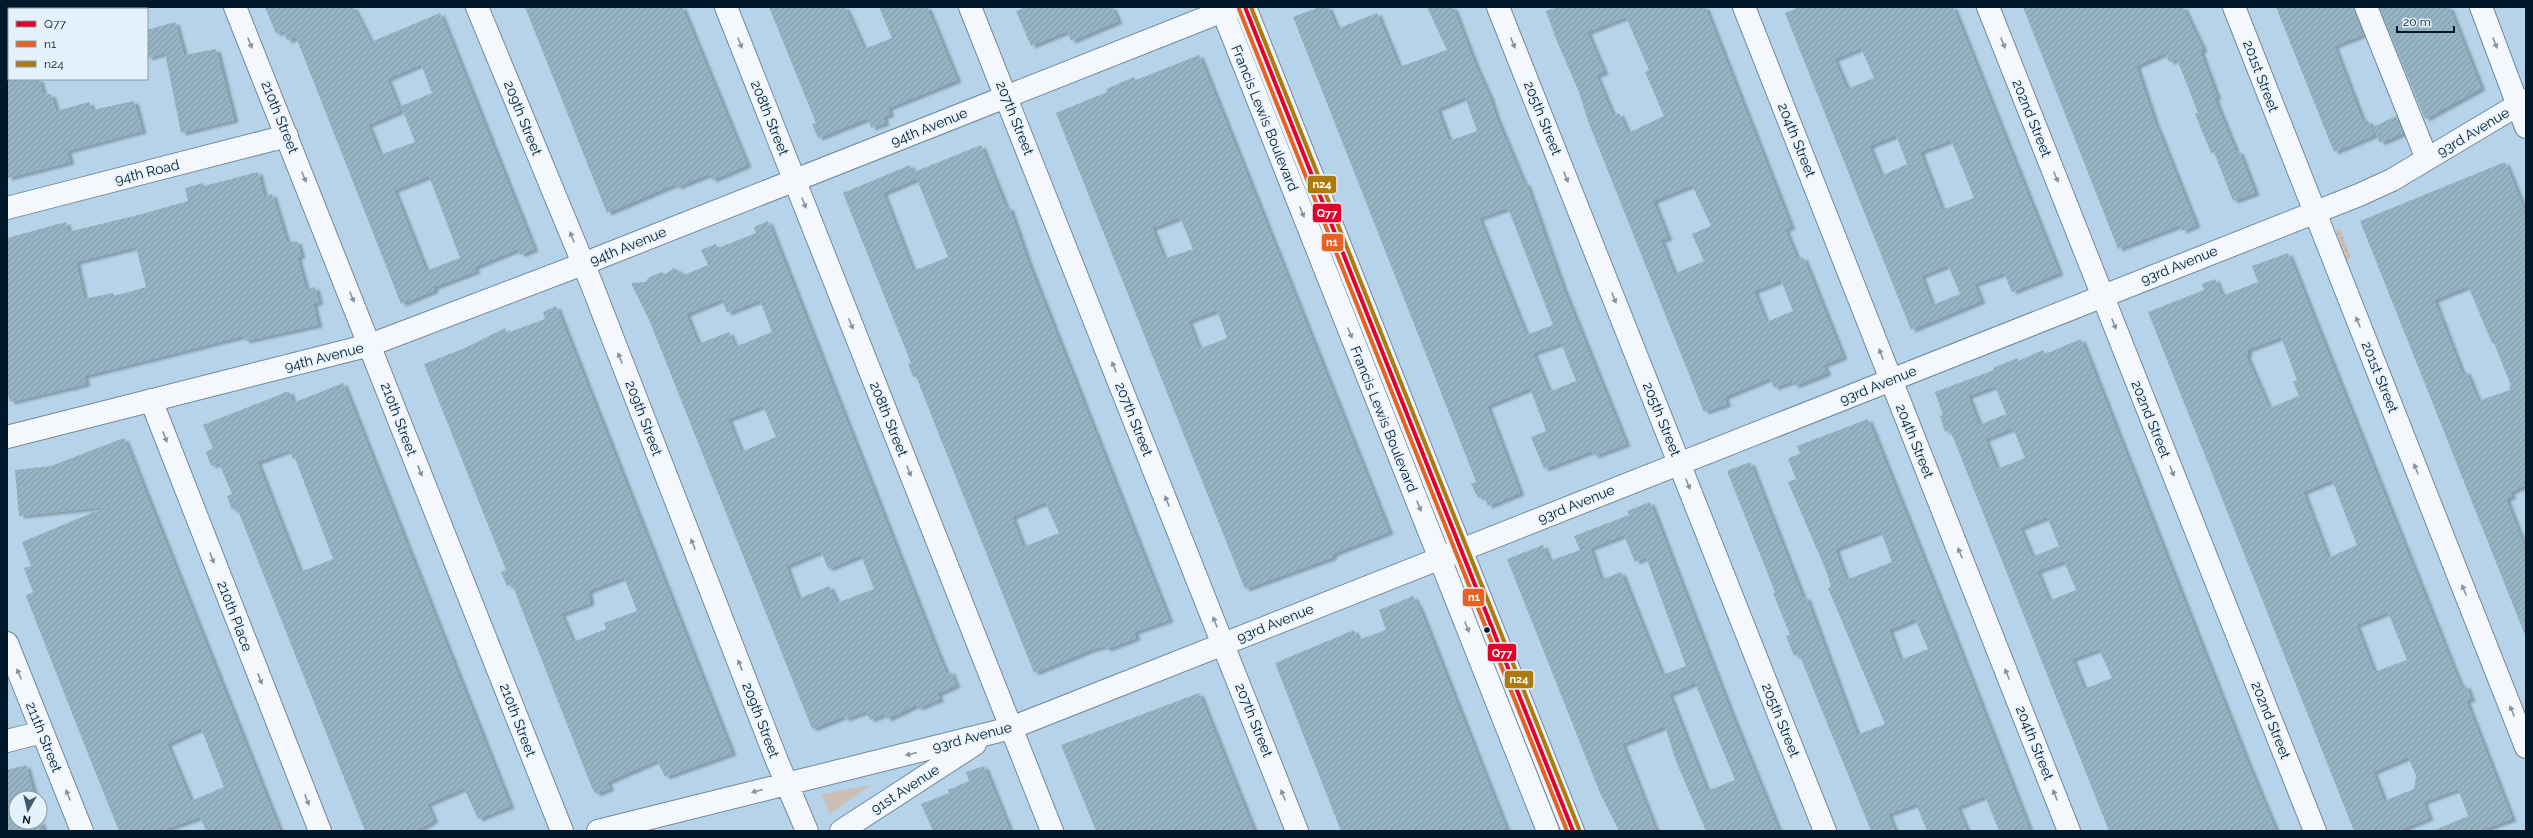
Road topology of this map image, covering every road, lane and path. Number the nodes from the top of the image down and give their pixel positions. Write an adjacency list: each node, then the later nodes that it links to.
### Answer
1 (235, 7): 16 (street, 210th Street, one-way to 16)
2 (478, 7): 21 (street, 209th Street, one-way to 2)
3 (726, 7): 18 (street, 208th Street, one-way to 18)
4 (970, 7): 13 (street, 207th Street)
5 (1245, 7): 28 (street, Francis Lewis Boulevard)
6 (1498, 7): 27 (street, 205th Street, one-way to 27)
7 (1744, 7): 24 (street, 204th Street, one-way to 7)
8 (1988, 7): 22 (street, 202nd Street, one-way to 22)
9 (2234, 7): 20 (street, 201st Street)
10 (2366, 7): 17 (street)
11 (2481, 7): 14 (street, one-way to 14)
12 (1226, 8): 13 (street, 94th Avenue); 29 (street, Francis Lewis Boulevard, one-way to 29)
13 (1006, 96): 18 (street, 94th Avenue); 31 (street, 207th Street, one-way to 13)
14 (2518, 98): 15 (street); 17 (street, 93rd Avenue)
15 (2526, 127)
16 (287, 136): 19 (street, 94th Road); 23 (street, 210th Street, one-way to 23)
17 (2428, 159): 20 (street, 93rd Avenue)
18 (795, 181): 21 (street, 94th Avenue); 32 (street, 208th Street, one-way to 32)
19 (7, 208)
20 (2315, 212): 22 (street, 93rd Avenue); 36 (street, 201st Street, one-way to 20)
21 (583, 264): 23 (street, 94th Avenue); 37 (street, 209th Street, one-way to 21)
22 (2102, 296): 24 (street, 93rd Avenue); 50 (street, 202nd Street, one-way to 50)
23 (370, 345): 25 (street, 94th Avenue); 40 (street, 210th Street, one-way to 40)
24 (1891, 379): 27 (street, 93rd Avenue); 49 (street, 204th Street, one-way to 24)
25 (151, 400): 26 (street, 94th Avenue); 39 (street, 210th Place, one-way to 39)
26 (7, 436)
27 (1680, 463): 28 (street, 93rd Avenue); 48 (street, 205th Street, one-way to 48)
28 (1462, 549): 29 (street, 93rd Avenue); 47 (street, Francis Lewis Boulevard)
29 (1439, 558): 31 (street, 93rd Avenue); 46 (street, Francis Lewis Boulevard, one-way to 46)
30 (7, 643): 33 (street, 211th Street, one-way to 30)
31 (1223, 643): 32 (street, 93rd Avenue); 45 (street, 207th Street, one-way to 31)
32 (1011, 728): 34 (street, 93rd Avenue); 44 (street, 208th Street)
33 (42, 732): 35 (street); 38 (street, 211th Street, one-way to 33)
34 (990, 734): 37 (street, 93rd Avenue, one-way to 37); 43 (street, 91st Avenue)
35 (7, 741)
36 (2526, 747)
37 (786, 784): 41 (street, 93rd Avenue, one-way to 41); 42 (street, 209th Street)
38 (82, 831)
39 (320, 831)
40 (562, 831)
41 (598, 831)
42 (807, 831)
43 (841, 831)
44 (1052, 831)
45 (1298, 831)
46 (1548, 831)
47 (1573, 831)
48 (1825, 831)
49 (2070, 831)
50 (2315, 831)

